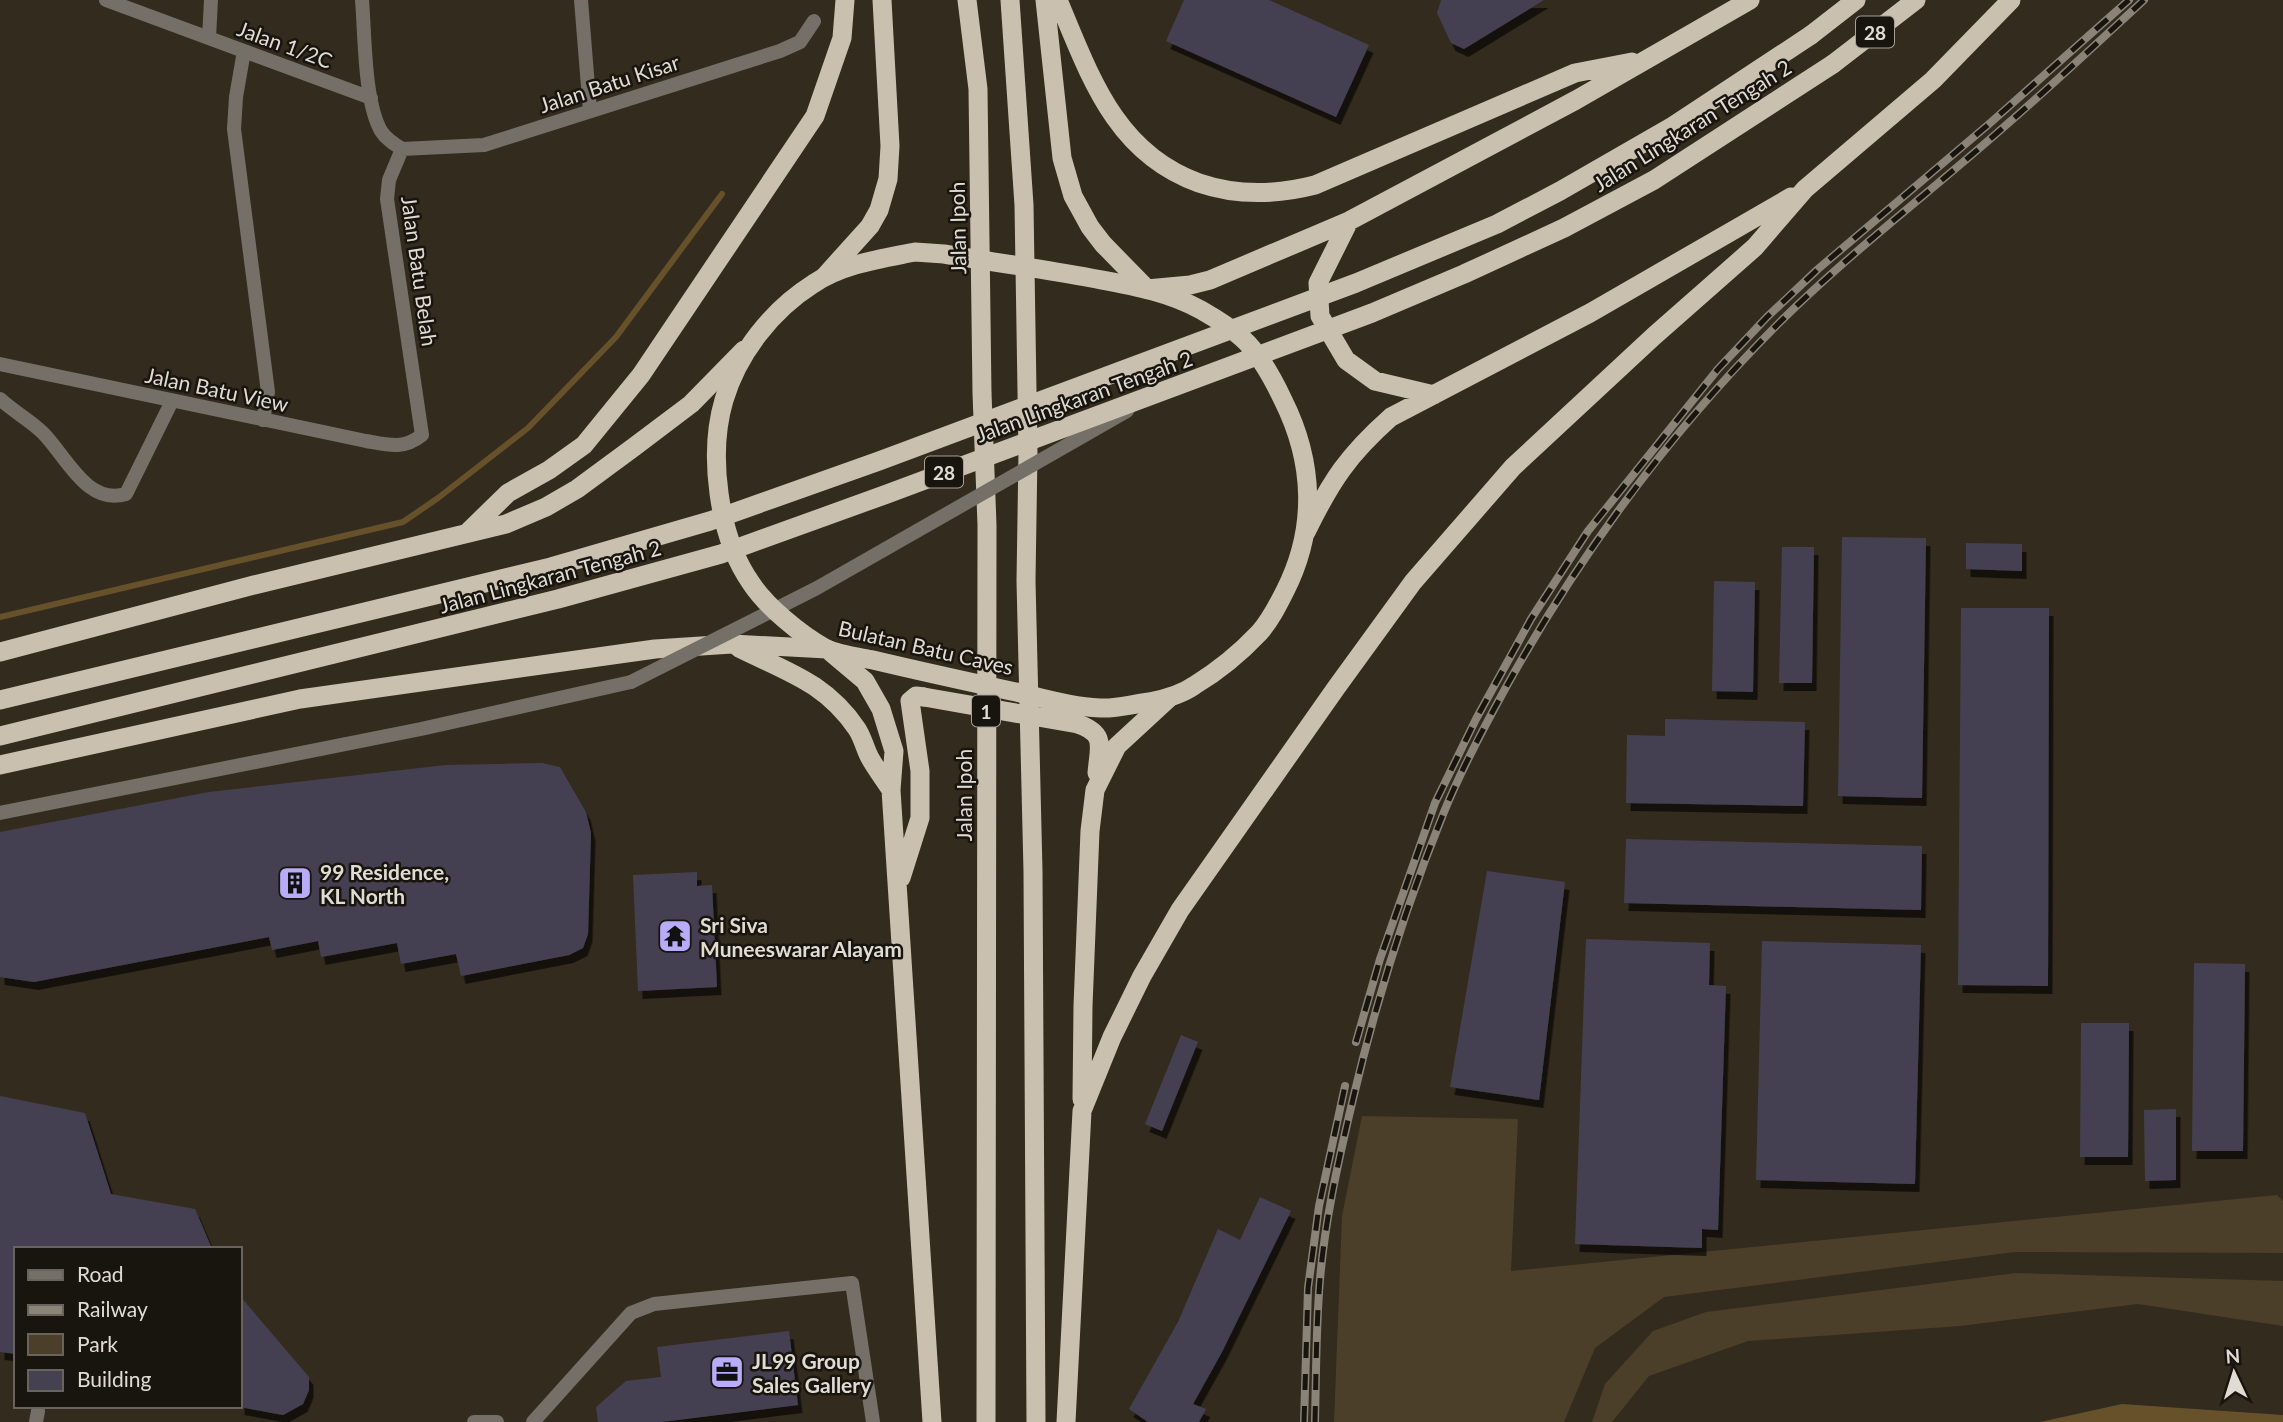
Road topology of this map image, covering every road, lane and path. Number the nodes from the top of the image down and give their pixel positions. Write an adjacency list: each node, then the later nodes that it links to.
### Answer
1 (106, 0): 16 (street, Jalan 1/2C)
2 (211, 0): 16 (street)
3 (362, 0): 19 (street)
4 (581, 0): 20 (street)
5 (845, 0): 35 (highway)
6 (882, 0): 24 (highway)
7 (967, 0): 53 (highway, Jalan Ipoh / 1)
8 (1010, 0): 54 (highway, 1)
9 (1045, 0): 25 (highway)
10 (1058, 0): 18 (highway)
11 (1750, 0): 18 (highway)
12 (1856, 0): 40 (highway, Jalan Lingkaran Tengah 2 / 28, bridge)
13 (1916, 0): 28 (highway, Jalan Lingkaran Tengah 2 / 28, bridge)
14 (2011, 0): 22 (highway)
15 (814, 22): 20 (street, Jalan Batu Kisar)
16 (209, 38): 17 (street, Jalan 1/2C)
17 (244, 51): 19 (street, Jalan 1/2C); 32 (street)
18 (1647, 59): 23 (highway)
19 (371, 98): 21 (street)
20 (590, 111): 21 (street, Jalan Batu Kisar)
21 (402, 149): 33 (street, Jalan Batu Belah)
22 (1805, 189): 29 (highway); 47 (highway)
23 (1349, 221): 25 (highway); 29 (highway)
24 (825, 276): 25 (highway, Bulatan Batu Caves, bridge); 26 (highway, Bulatan Batu Caves, bridge)
25 (1147, 289): 34 (highway, Bulatan Batu Caves, bridge)
26 (755, 339): 35 (highway); 37 (highway, Bulatan Batu Caves, bridge)
27 (2, 368): 31 (street, Jalan Batu View)
28 (1160, 393): 41 (highway, Jalan Lingkaran Tengah 2 / 28, bridge); 45 (street, bridge)
29 (1434, 395): 34 (highway)
30 (0, 399): 31 (street)
31 (172, 401): 32 (street, Jalan Batu View)
32 (263, 420): 33 (street, Jalan Batu View)
33 (422, 435)
34 (1306, 532): 39 (highway, Bulatan Batu Caves, bridge)
35 (467, 534): 38 (highway)
36 (732, 644): 37 (highway); 42 (highway); 43 (highway)
37 (827, 649): 39 (highway, Bulatan Batu Caves, bridge); 43 (highway)
38 (0, 652)
39 (1169, 698): 44 (highway)
40 (0, 700)
41 (0, 736)
42 (0, 765)
43 (891, 790): 46 (highway)
44 (1096, 790): 46 (highway, bridge); 47 (highway)
45 (0, 813)
46 (897, 889): 52 (highway)
47 (1082, 1111): 55 (highway)
48 (474, 1422): 49 (street)
49 (497, 1422)
50 (533, 1422): 51 (street)
51 (873, 1422)
52 (932, 1422)
53 (986, 1422)
54 (1036, 1422)
55 (1066, 1422)

